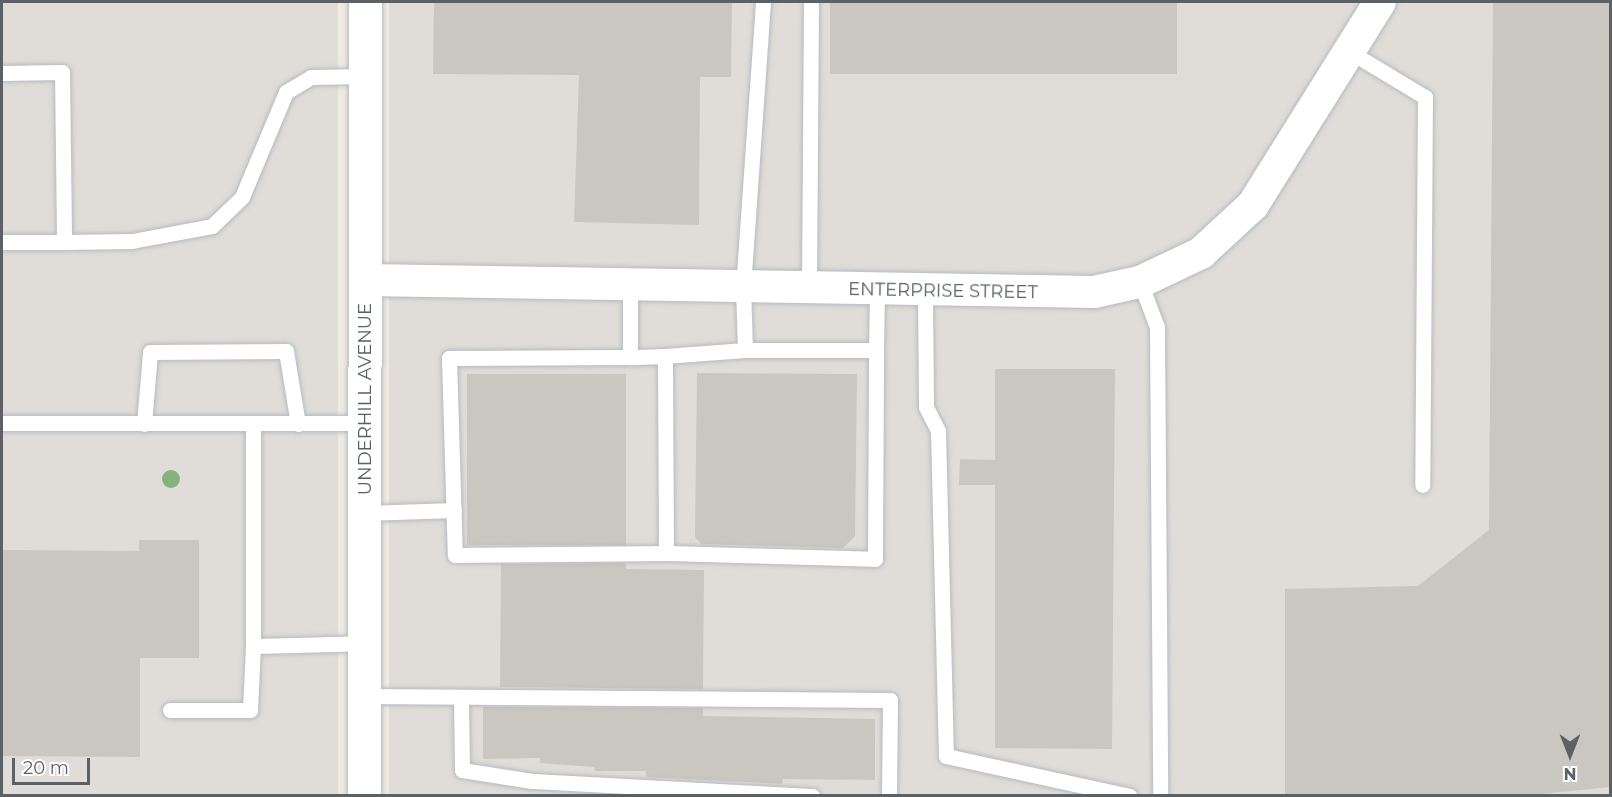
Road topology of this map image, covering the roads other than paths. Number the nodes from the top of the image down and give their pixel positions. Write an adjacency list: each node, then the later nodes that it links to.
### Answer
1 (365, 2): 7 (street, UNDERHILL AVENUE)
2 (763, 2): 13 (lane)
3 (811, 2): 14 (lane)
4 (1380, 2): 5 (street, ENTERPRISE STREET)
5 (1347, 50): 11 (street, ENTERPRISE STREET); 26 (lane)
6 (2, 73): 9 (lane)
7 (365, 75): 9 (lane); 10 (street, UNDERHILL AVENUE)
8 (2, 242): 9 (lane)
9 (64, 242)
10 (366, 280): 12 (street, ENTERPRISE STREET); 22 (street, UNDERHILL AVENUE)
11 (1140, 282): 16 (street, ENTERPRISE STREET); 39 (lane)
12 (630, 285): 13 (street, ENTERPRISE STREET); 20 (lane)
13 (743, 288): 14 (street, ENTERPRISE STREET); 17 (lane)
14 (809, 289): 15 (street, ENTERPRISE STREET)
15 (877, 290): 16 (street, ENTERPRISE STREET); 18 (lane)
16 (925, 291): 38 (lane)
17 (745, 350): 18 (lane); 19 (lane)
18 (876, 350): 29 (lane)
19 (665, 356): 20 (lane); 29 (lane)
20 (630, 357): 27 (lane)
21 (2, 423): 23 (lane)
22 (365, 423): 25 (lane); 28 (street, UNDERHILL AVENUE)
23 (144, 424): 24 (lane); 25 (lane)
24 (253, 424): 25 (lane); 31 (lane)
25 (298, 424)
26 (1422, 485)
27 (454, 510): 28 (lane); 29 (lane)
28 (365, 513): 30 (street, UNDERHILL AVENUE)
29 (666, 553)
30 (364, 643): 31 (lane); 32 (street, UNDERHILL AVENUE)
31 (253, 645): 34 (lane)
32 (363, 696): 33 (lane); 35 (street, UNDERHILL AVENUE)
33 (461, 699): 36 (lane); 37 (lane)
34 (170, 710)
35 (364, 795)
36 (813, 795)
37 (889, 795)
38 (1130, 795)
39 (1160, 795)

